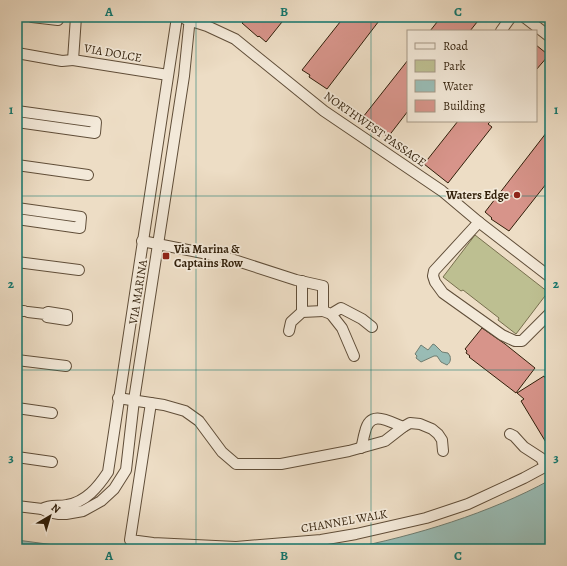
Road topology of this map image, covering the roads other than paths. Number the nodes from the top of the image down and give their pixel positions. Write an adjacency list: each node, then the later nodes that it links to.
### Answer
1 (32, 17): 2 (street)
2 (58, 17)
3 (76, 17): 11 (street, VIA DOLCE)
4 (177, 17): 7 (street, NORTHWEST PASSAGE); 12 (street, VIA MARINA)
5 (511, 17): 8 (street)
6 (524, 17): 9 (street)
7 (190, 19): 19 (street, NORTHWEST PASSAGE); 21 (street, VIA MARINA)
8 (502, 30)
9 (550, 37)
10 (17, 53): 11 (street)
11 (73, 60): 12 (street, VIA DOLCE)
12 (168, 75): 20 (street, VIA MARINA)
13 (17, 111): 14 (street)
14 (17, 122)
15 (17, 164): 16 (street)
16 (88, 175)
17 (17, 208): 18 (street)
18 (17, 219)
19 (479, 222): 24 (street, NORTHWEST PASSAGE); 29 (street)
20 (142, 241): 21 (street); 36 (street, VIA MARINA)
21 (159, 244): 25 (street); 37 (street, VIA MARINA)
22 (17, 262): 23 (street)
23 (79, 270)
24 (550, 278)
25 (302, 281): 27 (street); 28 (street)
26 (23, 311): 30 (street)
27 (302, 312): 28 (street); 32 (street)
28 (327, 312): 31 (street); 33 (street)
29 (550, 313)
30 (45, 314)
31 (372, 327)
32 (289, 332)
33 (354, 356)
34 (17, 360): 35 (street)
35 (66, 366)
36 (118, 398): 37 (street); 49 (street, VIA MARINA)
37 (134, 400): 38 (street); 49 (street, VIA MARINA)
38 (151, 403): 43 (street); 47 (street, CHANNEL WALK)
39 (17, 408): 40 (street)
40 (52, 413)
41 (402, 427): 43 (street); 43 (street); 44 (street)
42 (510, 434): 47 (street)
43 (361, 448)
44 (443, 450)
45 (17, 457): 46 (street)
46 (52, 462)
47 (548, 465)
48 (17, 506): 49 (street, VIA MARINA)
49 (42, 509)

